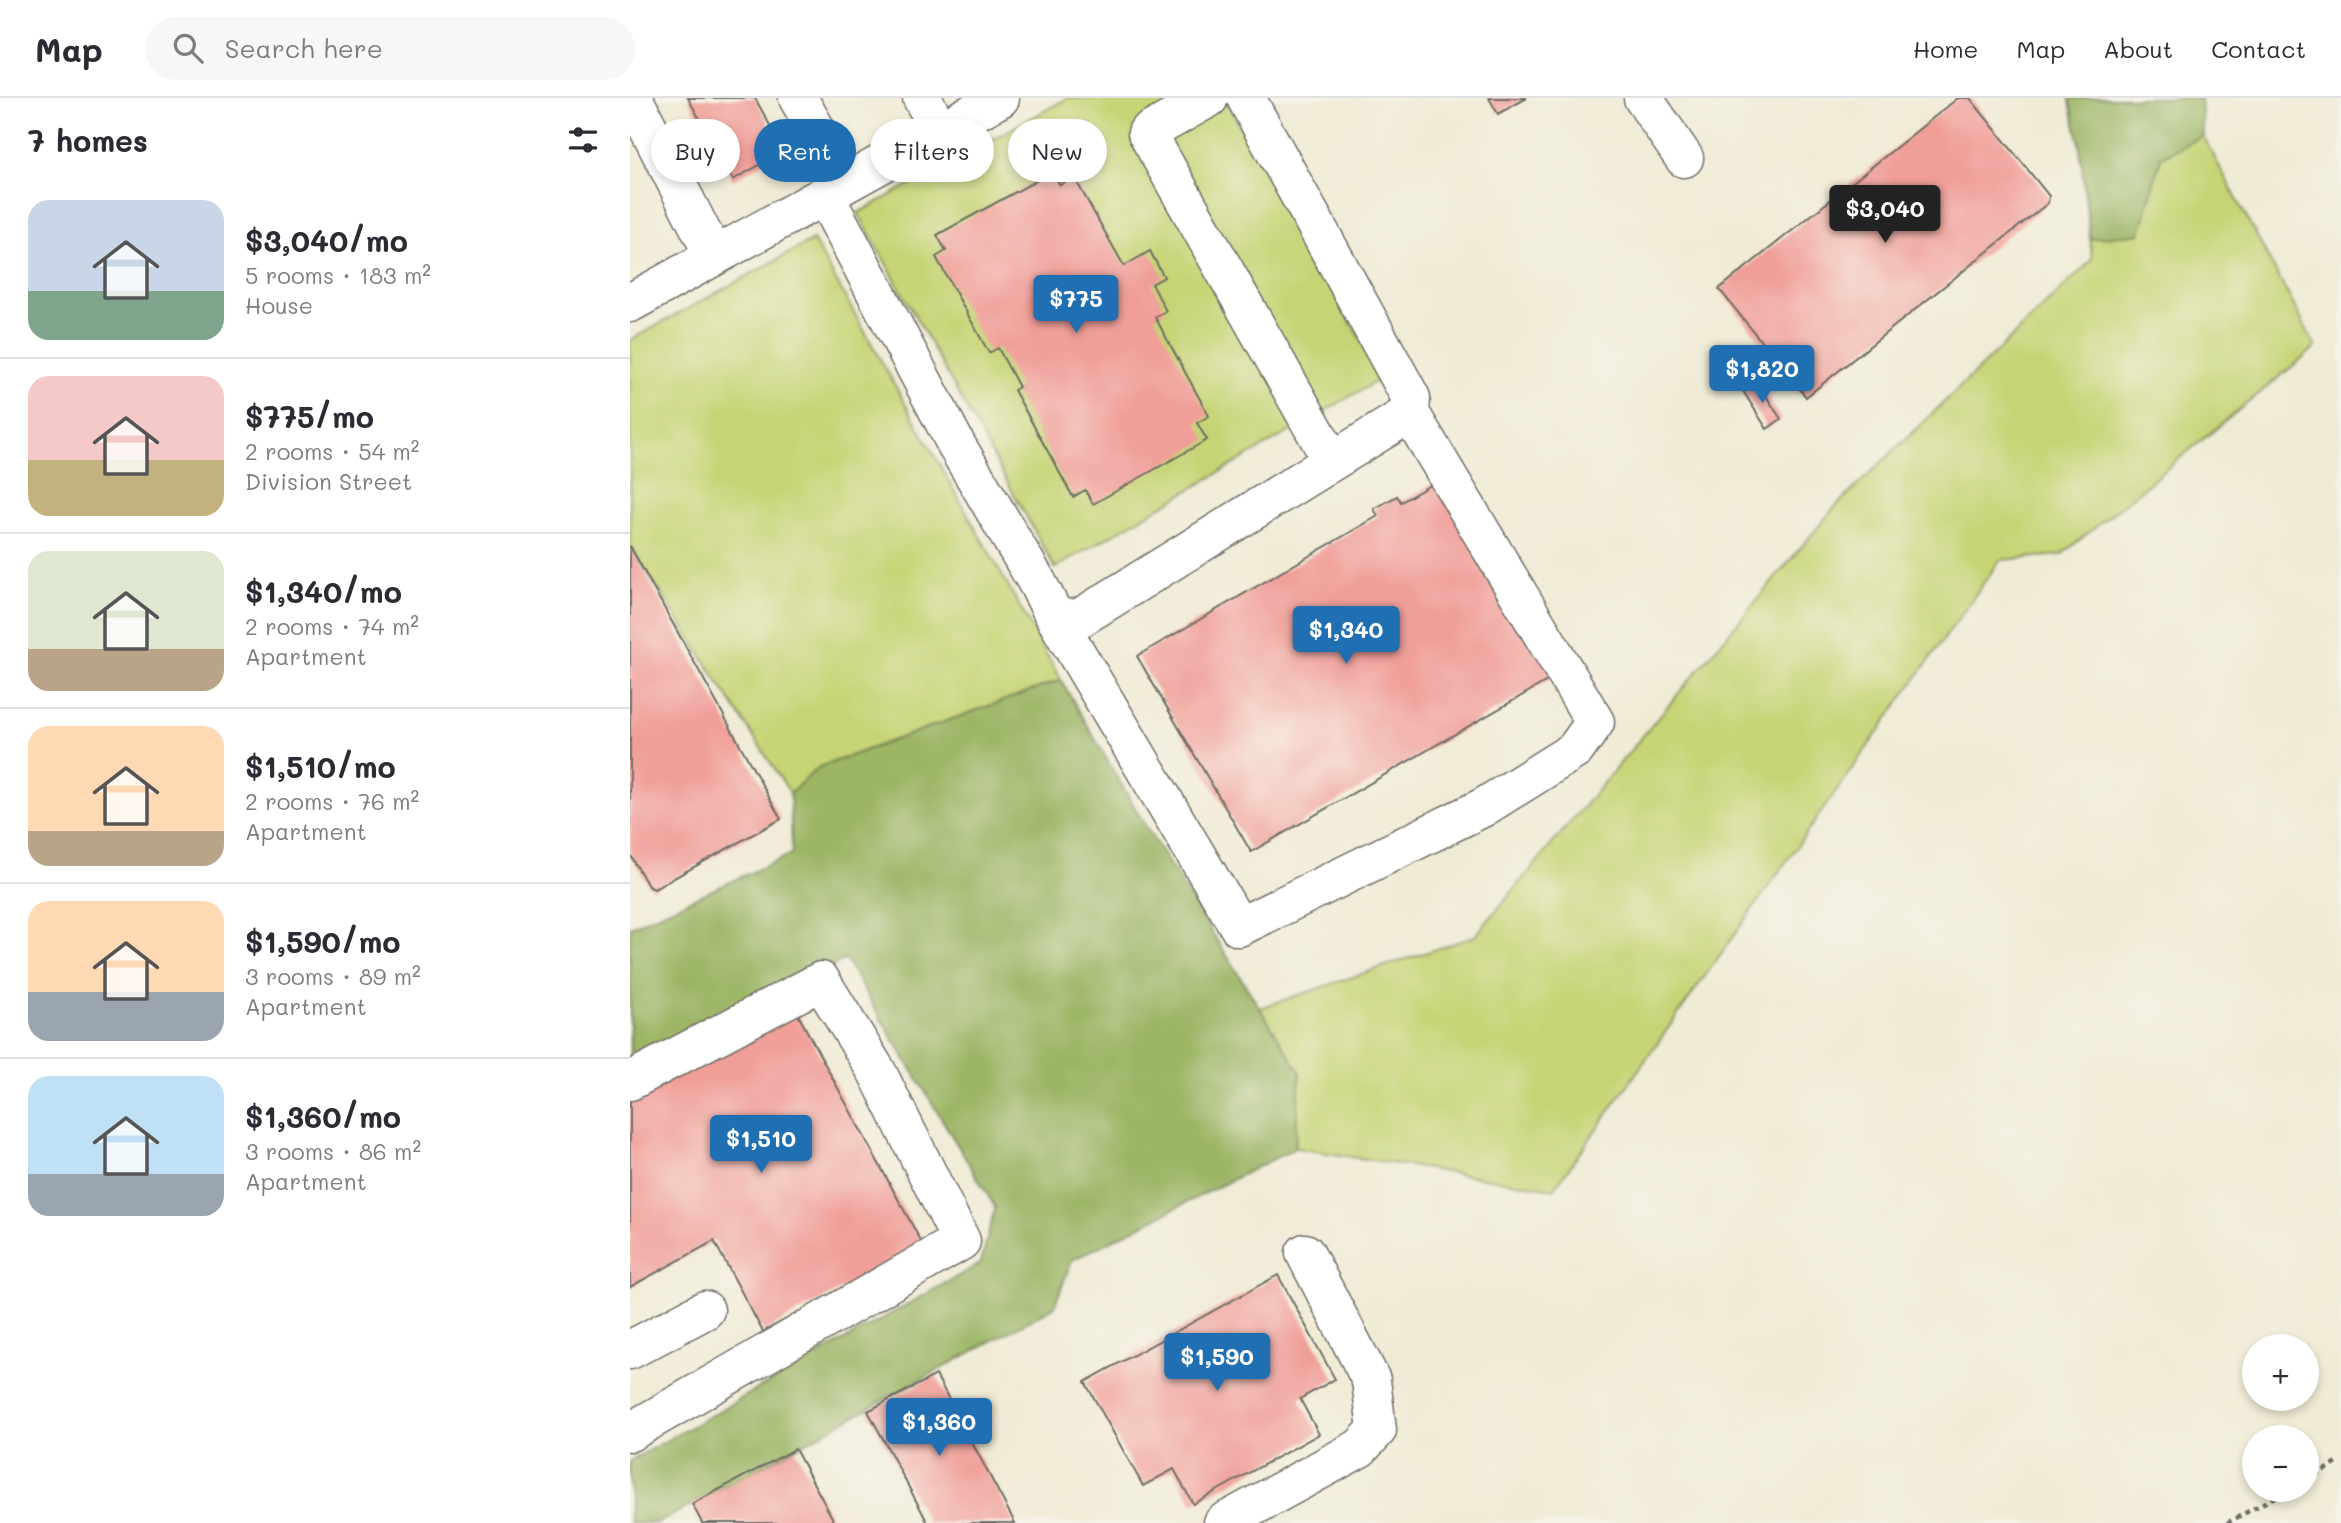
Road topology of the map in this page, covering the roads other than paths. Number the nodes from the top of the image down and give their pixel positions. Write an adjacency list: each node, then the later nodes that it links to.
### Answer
1 (632, 98): 13 (street)
2 (798, 98): 12 (street)
3 (922, 98): 8 (street)
4 (1000, 98): 9 (street)
5 (1209, 98): 16 (street)
6 (1246, 98): 15 (street)
7 (1643, 98): 10 (street)
8 (933, 119)
9 (962, 119)
10 (1684, 158)
11 (870, 170): 12 (street)
12 (835, 189): 13 (street); 17 (street)
13 (714, 256): 14 (street)
14 (630, 303)
15 (1410, 413): 16 (street); 17 (street)
16 (1332, 461): 17 (street)
17 (1056, 619)
18 (630, 1081): 22 (street)
19 (1305, 1254): 23 (street)
20 (705, 1310): 21 (street)
21 (630, 1350)
22 (630, 1432)
23 (1223, 1523)

